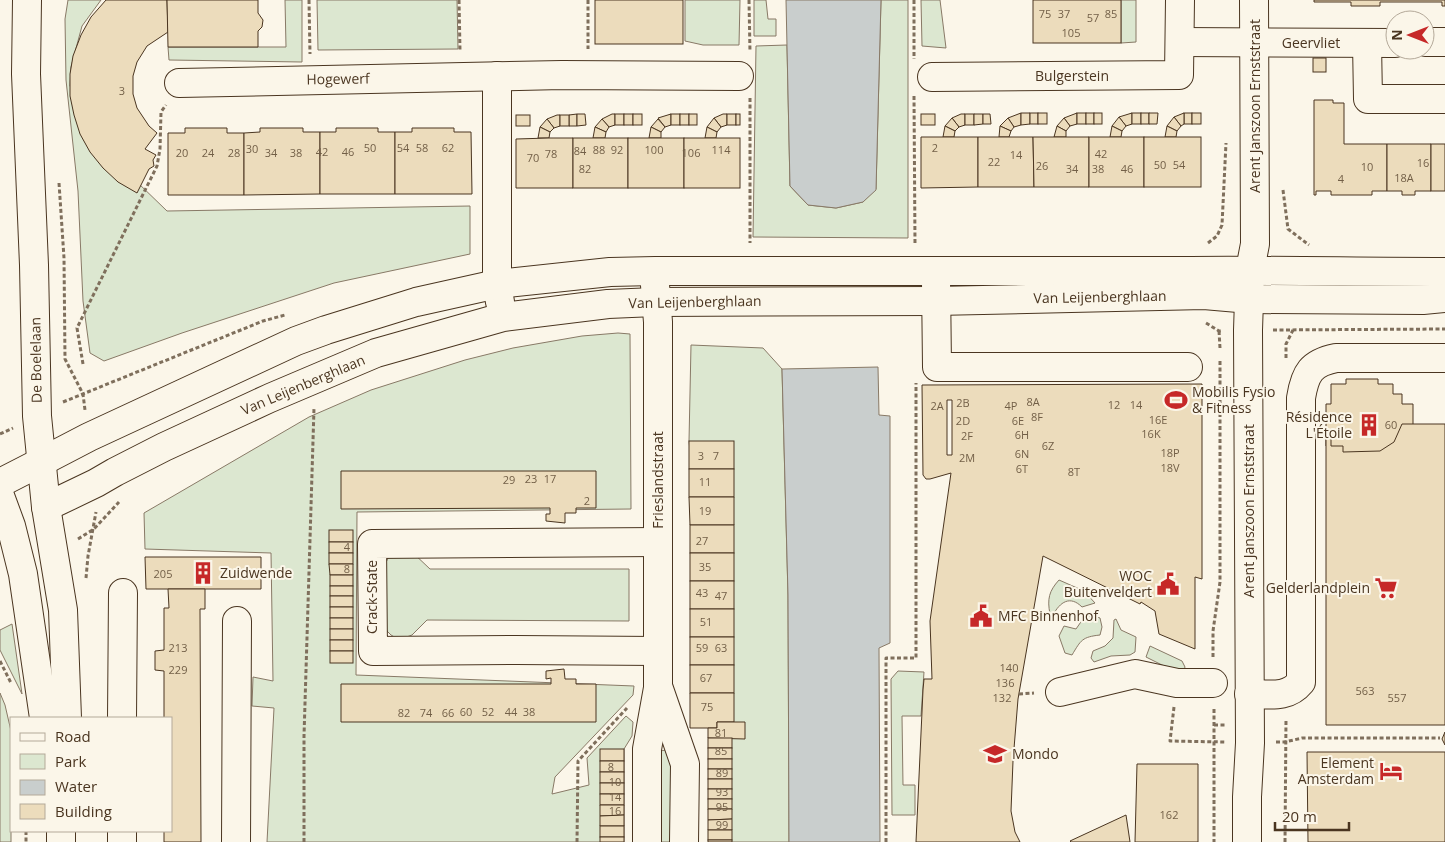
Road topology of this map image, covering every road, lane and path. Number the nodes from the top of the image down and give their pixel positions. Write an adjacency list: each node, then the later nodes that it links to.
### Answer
1 (27, 0): 48 (street, De Boelelaan)
2 (308, 0): 18 (path)
3 (459, 0): 16 (path)
4 (588, 0): 13 (path)
5 (749, 0): 15 (path)
6 (914, 0): 17 (path)
7 (1180, 0): 9 (street, Bulgerstein)
8 (1254, 0): 10 (street, Arent Janszoon Ernststraat)
9 (1180, 42): 10 (street); 17 (street, Bulgerstein)
10 (1254, 42): 11 (street, Geervliet); 25 (street, Arent Janszoon Ernststraat)
11 (1368, 43): 12 (street, Geervliet); 20 (street)
12 (1385, 43)
13 (589, 75): 14 (street, Hogewerf); 15 (street, Hogewerf)
14 (497, 76): 16 (street, Hogewerf); 31 (street)
15 (746, 76): 24 (path)
16 (460, 77): 18 (street, Hogewerf)
17 (920, 77): 27 (path)
18 (310, 80): 19 (street, Hogewerf)
19 (179, 83): 43 (path)
20 (1445, 99)
21 (1226, 139): 28 (path)
22 (59, 177): 45 (path, De Boelelaan)
23 (1283, 185): 29 (path)
24 (750, 243)
25 (1250, 270): 28 (street, Van Leijenberghlaan); 29 (street, Van Leijenberghlaan); 32 (street, Arent Janszoon Ernststraat)
26 (655, 271): 27 (street, Van Leijenberghlaan); 31 (street, Van Leijenberghlaan); 36 (street, Frieslandstraat)
27 (926, 271): 28 (street, Van Leijenberghlaan); 33 (street)
28 (1205, 271)
29 (1308, 272): 30 (street, Van Leijenberghlaan)
30 (1445, 272)
31 (497, 284): 37 (street); 48 (street, Van Leijenberghlaan)
32 (1250, 299): 33 (street, Van Leijenberghlaan); 34 (street, Van Leijenberghlaan); 63 (street, Arent Janszoon Ernststraat)
33 (936, 300): 36 (street, Van Leijenberghlaan); 44 (street)
34 (1308, 300): 35 (street, Van Leijenberghlaan); 38 (path)
35 (1438, 301)
36 (655, 302): 37 (street, Van Leijenberghlaan); 54 (street, Frieslandstraat)
37 (503, 317): 51 (street, Van Leijenberghlaan)
38 (1308, 329): 39 (path); 41 (path)
39 (1445, 329)
40 (1219, 331): 60 (path)
41 (1286, 344)
42 (1445, 358): 63 (street)
43 (83, 364)
44 (1188, 368)
45 (83, 394)
46 (916, 399): 76 (path)
47 (315, 400): 72 (path)
48 (41, 462): 49 (street, Van Leijenberghlaan); 51 (street, De Boelelaan)
49 (0, 483)
50 (0, 496): 53 (street)
51 (46, 507): 53 (street, Van Leijenberghlaan); 66 (street, De Boelelaan)
52 (94, 528): 55 (path)
53 (6, 529): 65 (street)
54 (658, 542): 58 (street, Frieslandstraat); 58 (street, Crack-State)
55 (86, 580)
56 (123, 593): 67 (street)
57 (237, 621): 71 (street)
58 (658, 651): 61 (street, Frieslandstraat)
59 (1177, 683): 60 (street); 62 (street); 69 (path)
60 (1214, 683): 69 (path)
61 (658, 688): 74 (street, Frieslandstraat); 75 (street, Frieslandstraat)
62 (1060, 692)
63 (1249, 694): 70 (street, Arent Janszoon Ernststraat)
64 (631, 703): 73 (path)
65 (44, 717)
66 (67, 717)
67 (122, 717)
68 (1440, 738): 70 (path)
69 (1214, 742): 70 (path); 77 (path)
70 (1250, 743): 78 (street, Arent Janszoon Ernststraat)
71 (236, 842)
72 (304, 842)
73 (577, 842)
74 (647, 842)
75 (684, 842)
76 (886, 842)
77 (1214, 842)
78 (1247, 842)

